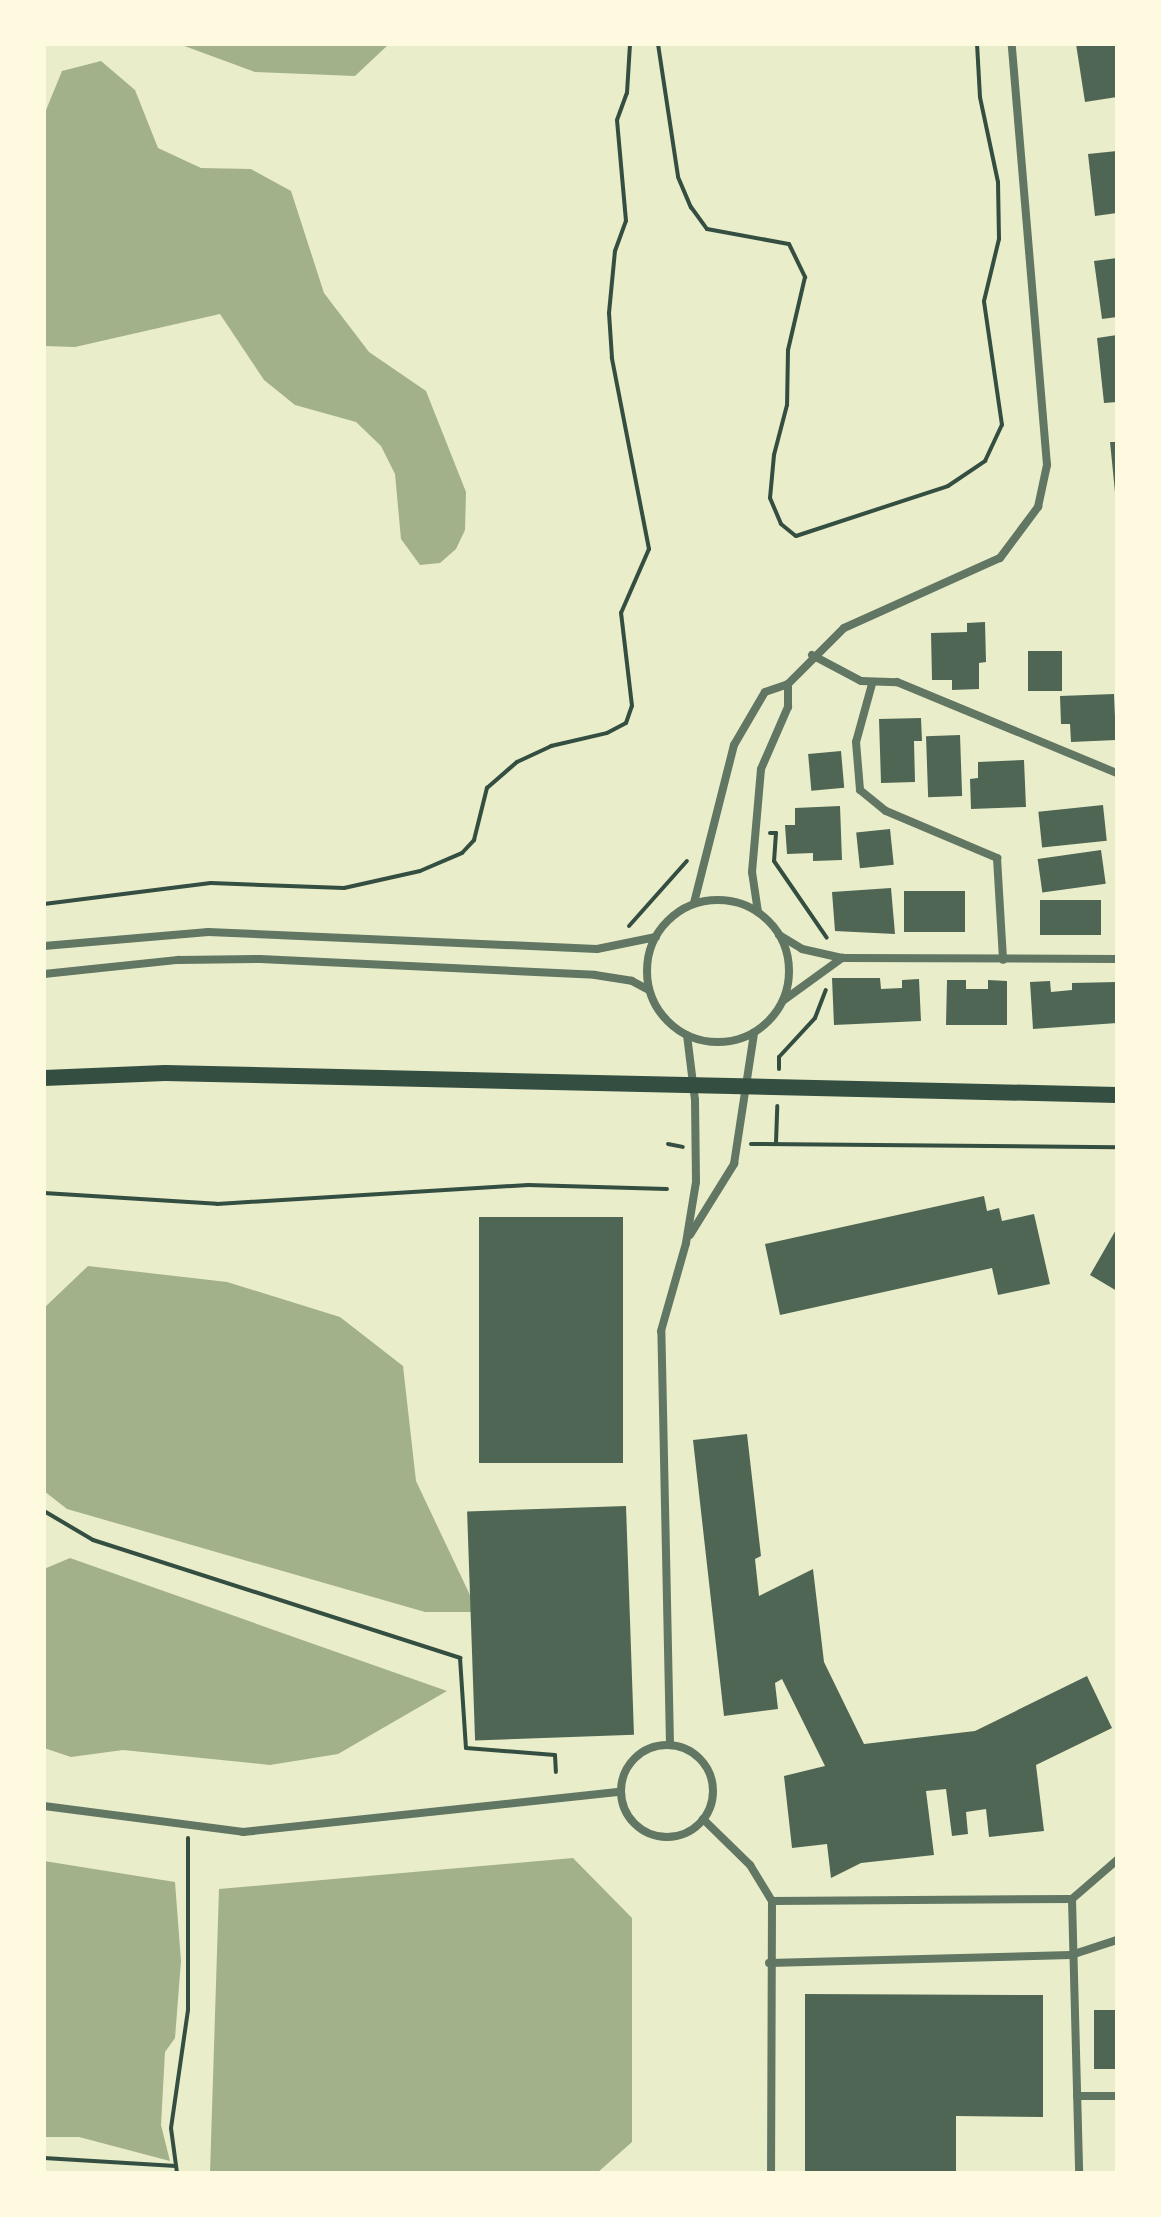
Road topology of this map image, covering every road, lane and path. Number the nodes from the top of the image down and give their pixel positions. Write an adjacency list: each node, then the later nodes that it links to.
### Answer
1 (630, 44): 11 (path)
2 (658, 44): 3 (path)
3 (977, 44)
4 (1012, 44): 5 (street)
5 (812, 655): 6 (street); 7 (street)
6 (788, 684): 10 (street); 12 (street)
7 (872, 684): 8 (street); 19 (street)
8 (1117, 773)
9 (691, 849): 13 (path)
10 (694, 903): 12 (street); 15 (street)
11 (44, 904)
12 (758, 912): 14 (street)
13 (616, 932)
14 (779, 934): 17 (street); 22 (street)
15 (656, 937): 16 (street); 21 (street)
16 (44, 946)
17 (842, 958): 19 (street); 22 (street)
18 (1117, 959): 19 (street)
19 (1003, 960)
20 (44, 974): 21 (street)
21 (649, 990): 24 (street)
22 (782, 1003): 23 (street)
23 (754, 1033): 24 (street); 27 (street)
24 (687, 1035): 31 (street)
25 (44, 1078): 26 (main road)
26 (1117, 1095)
27 (737, 1145): 28 (path); 31 (street)
28 (1117, 1147)
29 (667, 1189): 30 (path)
30 (44, 1193)
31 (686, 1243): 33 (street)
32 (44, 1511): 34 (path)
33 (670, 1744): 35 (street); 37 (street)
34 (556, 1772)
35 (620, 1792): 36 (street); 37 (street)
36 (44, 1806)
37 (703, 1819): 41 (street)
38 (188, 1836): 48 (path)
39 (1117, 1860): 40 (street)
40 (1072, 1899): 41 (street); 43 (street)
41 (772, 1901): 44 (street)
42 (1117, 1940): 43 (street)
43 (1071, 1955): 44 (street); 45 (street)
44 (769, 1963): 50 (street)
45 (1077, 2096): 46 (street); 51 (street)
46 (1117, 2096)
47 (44, 2158): 48 (path)
48 (176, 2166): 49 (path)
49 (177, 2173)
50 (771, 2173)
51 (1079, 2173)

